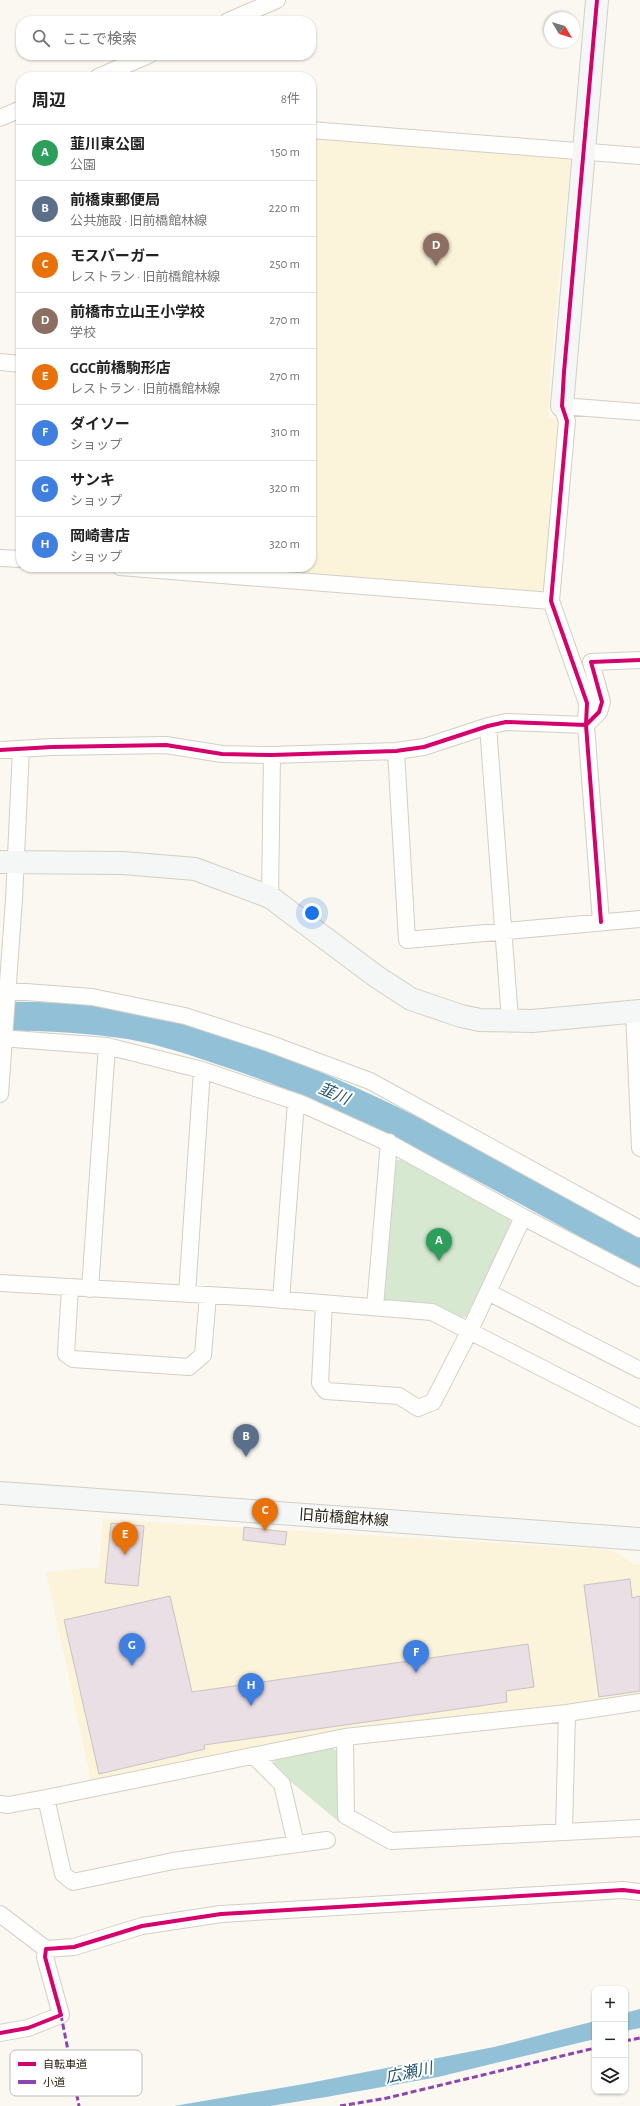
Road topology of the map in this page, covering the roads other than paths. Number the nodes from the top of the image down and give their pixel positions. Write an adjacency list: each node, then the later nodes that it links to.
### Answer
1 (277, 0): 3 (street)
2 (596, 0): 9 (street)
3 (240, 16)
4 (137, 60): 5 (street)
5 (110, 72)
6 (16, 112): 7 (street)
7 (0, 118)
8 (316, 130): 9 (street)
9 (584, 151): 10 (street); 13 (street)
10 (640, 156)
11 (0, 362): 12 (street)
12 (16, 364)
13 (562, 406): 14 (street); 18 (street)
14 (640, 412)
15 (0, 558): 16 (street)
16 (16, 559)
17 (183, 572): 18 (street)
18 (551, 601): 20 (street)
19 (640, 660): 20 (street)
20 (586, 725): 21 (street); 29 (street)
21 (488, 726): 24 (street); 30 (street)
22 (21, 749): 23 (street); 25 (street); 26 (street)
23 (0, 750)
24 (396, 751): 25 (street); 30 (street)
25 (272, 756): 27 (street)
26 (7, 862): 27 (street); 31 (street)
27 (270, 897): 33 (street)
28 (640, 919): 29 (street)
29 (601, 922): 30 (street)
30 (504, 931): 33 (street)
31 (5, 993): 34 (street); 42 (street)
32 (637, 1012): 33 (street); 40 (street)
33 (510, 1020)
34 (3, 1037): 35 (street); 37 (street)
35 (107, 1046): 36 (street); 46 (street)
36 (202, 1070): 38 (street); 48 (street)
37 (0, 1094)
38 (296, 1102): 39 (street); 50 (street)
39 (389, 1142): 41 (street); 52 (street)
40 (640, 1148)
41 (523, 1217): 43 (street); 47 (street)
42 (640, 1228)
43 (640, 1278)
44 (0, 1283): 45 (street)
45 (70, 1287): 46 (street); 49 (street)
46 (90, 1288): 48 (street)
47 (488, 1292): 53 (street); 54 (street)
48 (187, 1294): 49 (street)
49 (208, 1295): 50 (street)
50 (281, 1300): 51 (street)
51 (324, 1303): 52 (street); 53 (street)
52 (375, 1307): 53 (street)
53 (470, 1330): 55 (street)
54 (640, 1370)
55 (640, 1418)
56 (0, 1492): 57 (street, 旧前橋館林線)
57 (640, 1539)
58 (640, 1702): 59 (street)
59 (567, 1713): 60 (street); 65 (street)
60 (345, 1737): 61 (street); 65 (street)
61 (254, 1756): 62 (street); 67 (street)
62 (46, 1798): 63 (street); 67 (street)
63 (0, 1804)
64 (640, 1828): 65 (street)
65 (564, 1831)
66 (327, 1840): 67 (street)
67 (296, 1844)
68 (640, 1892): 70 (street)
69 (0, 1914): 70 (street)
70 (46, 1949): 71 (street)
71 (0, 2033)

